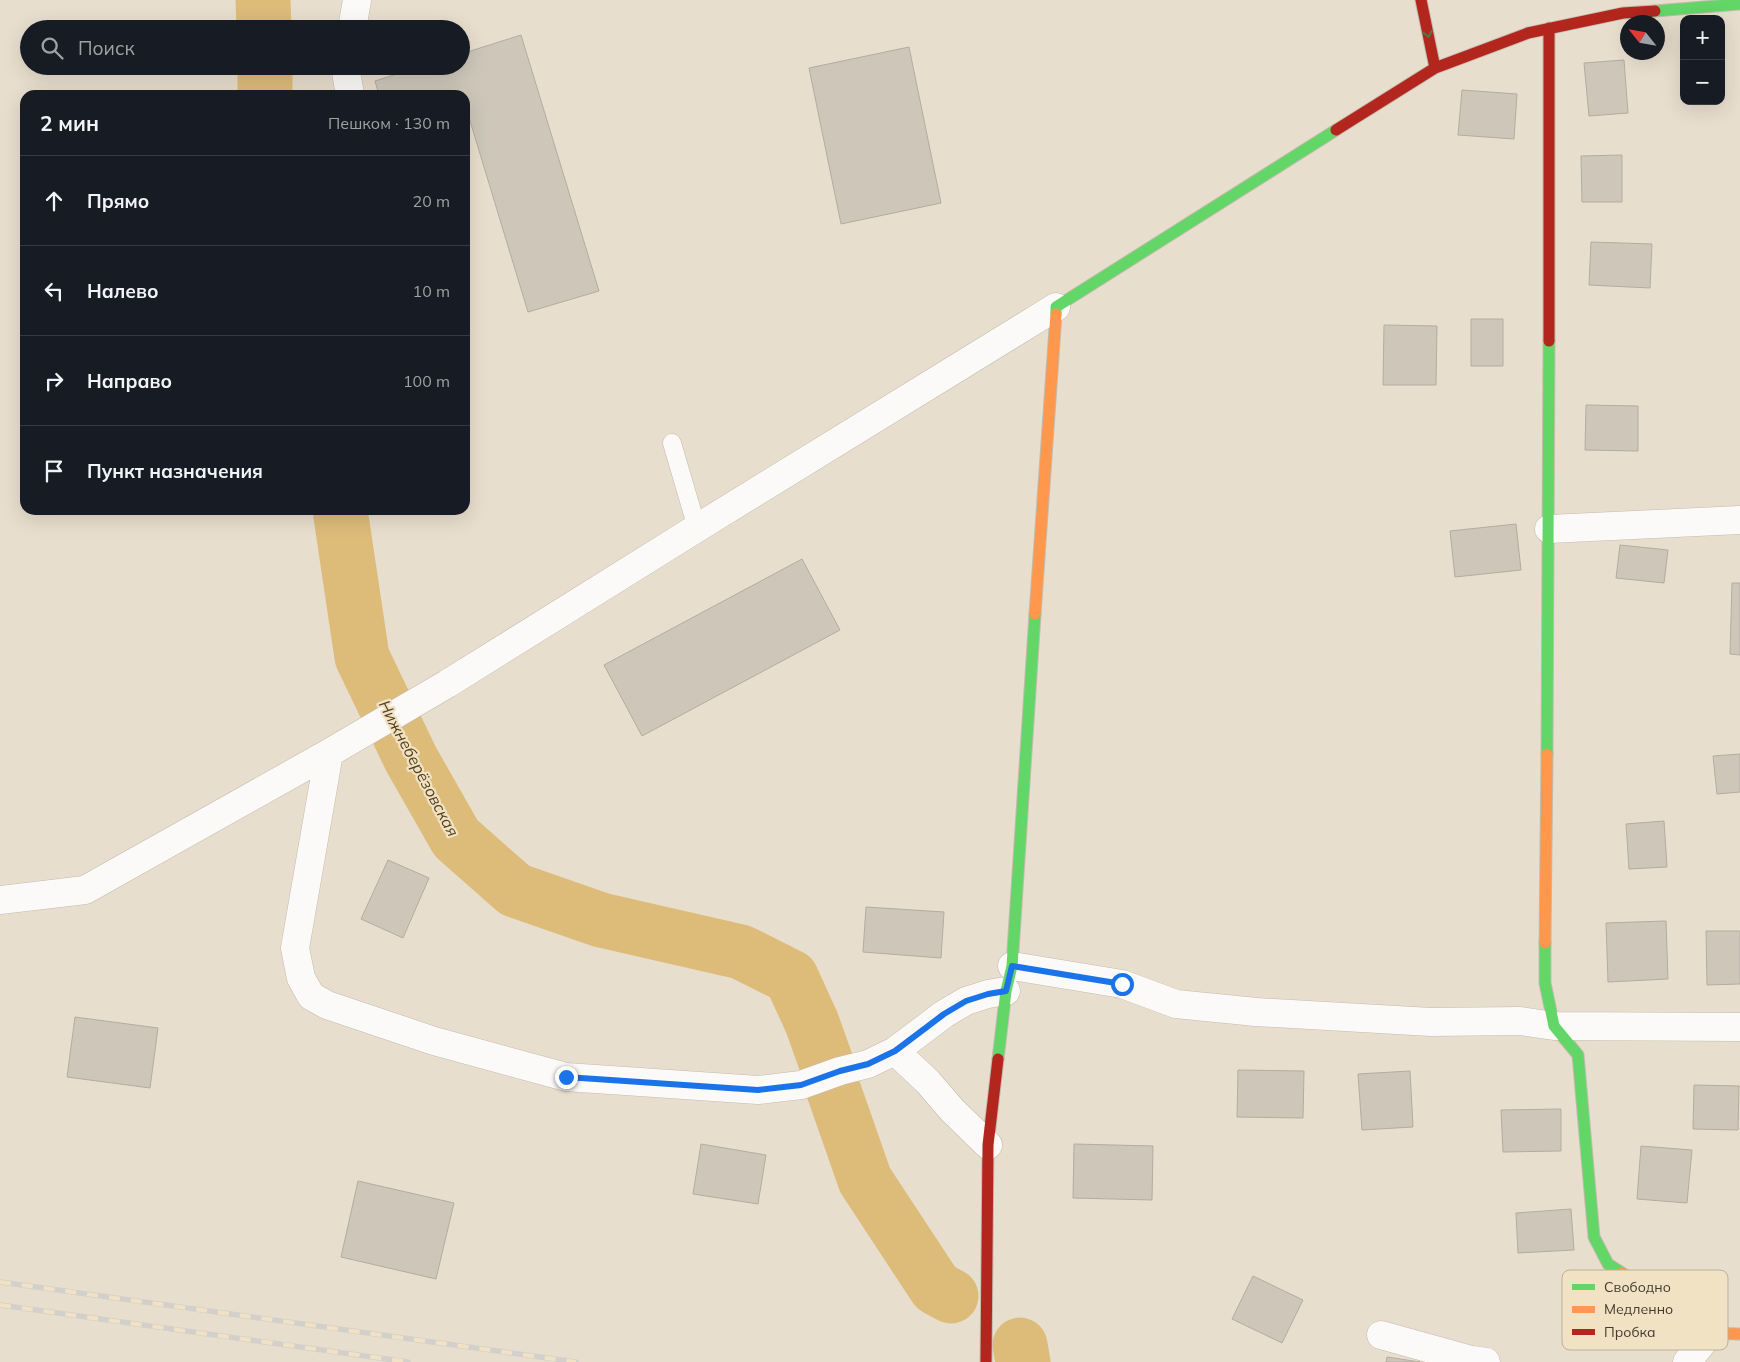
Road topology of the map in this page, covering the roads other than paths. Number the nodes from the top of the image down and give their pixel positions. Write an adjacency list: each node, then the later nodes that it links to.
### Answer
1 (357, 0): 6 (street)
2 (1421, 0): 8 (street, one-way to 8)
3 (1740, 4): 5 (street)
4 (1606, 7): 5 (street)
5 (1623, 13): 7 (street)
6 (354, 20)
7 (1549, 28): 8 (street); 15 (street)
8 (1434, 68): 11 (street)
9 (347, 75): 10 (street)
10 (349, 90)
11 (1056, 307): 14 (street); 18 (street)
12 (672, 443): 14 (lane)
13 (1740, 520): 15 (street)
14 (697, 528): 16 (street)
15 (1549, 529): 19 (street)
16 (329, 753): 17 (street); 21 (street)
17 (0, 900)
18 (1009, 979): 19 (street); 21 (street); 22 (street)
19 (1554, 1026): 20 (street); 23 (street)
20 (1740, 1027)
21 (895, 1051): 22 (street)
22 (988, 1145): 26 (street)
23 (1617, 1270)
24 (1381, 1335): 27 (street)
25 (1697, 1350): 28 (street)
26 (986, 1362)
27 (1486, 1362)
28 (1687, 1362)

